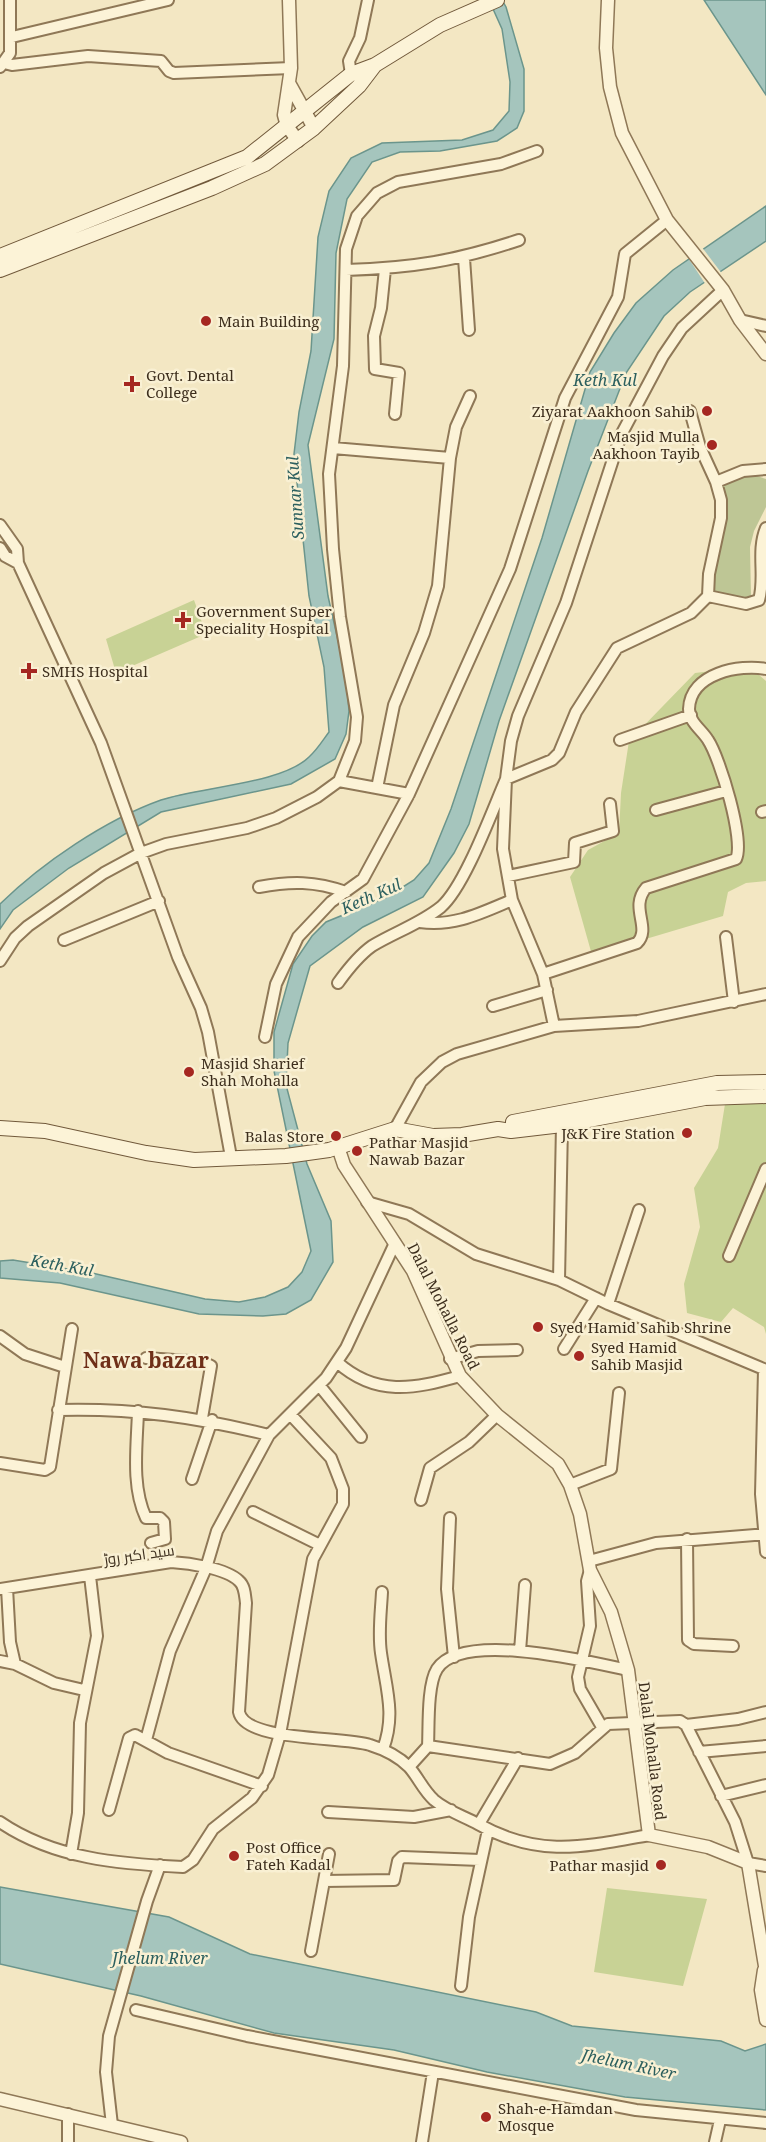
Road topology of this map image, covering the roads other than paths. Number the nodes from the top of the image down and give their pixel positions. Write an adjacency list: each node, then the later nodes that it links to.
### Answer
1 (10, 0): 7 (street)
2 (168, 0): 7 (street)
3 (289, 0): 10 (street)
4 (368, 0): 11 (street)
5 (497, 0): 9 (main road)
6 (608, 0): 18 (street)
7 (12, 37): 8 (street)
8 (2, 65): 10 (street)
9 (375, 65): 11 (main road); 15 (main road)
10 (291, 68): 12 (street)
11 (351, 74): 13 (main road)
12 (289, 83): 13 (street); 14 (street)
13 (304, 111): 14 (main road); 15 (street)
14 (287, 126): 16 (street); 20 (main road)
15 (314, 128): 16 (main road)
16 (298, 141): 23 (main road)
17 (537, 151): 24 (street)
18 (667, 220): 25 (street); 49 (street)
19 (519, 240): 21 (street)
20 (0, 256)
21 (464, 258): 22 (street); 28 (street)
22 (385, 269): 24 (street); 32 (street)
23 (0, 270)
24 (346, 270): 33 (street)
25 (719, 286): 26 (street); 45 (street)
26 (740, 320): 27 (street); 29 (street)
27 (766, 326)
28 (468, 330)
29 (766, 354)
30 (470, 396): 34 (street)
31 (690, 411): 36 (street)
32 (395, 414)
33 (333, 448): 34 (street); 46 (street)
34 (450, 458): 47 (street)
35 (766, 469): 36 (street)
36 (716, 482): 41 (street)
37 (0, 525): 40 (street)
38 (766, 528): 41 (street)
39 (0, 548): 40 (street)
40 (18, 563): 52 (street)
41 (708, 596): 45 (street)
42 (766, 669): 43 (street)
43 (691, 715): 44 (street); 48 (street)
44 (620, 740)
45 (506, 779): 53 (street); 58 (street)
46 (339, 781): 47 (street); 52 (street)
47 (377, 788): 49 (street)
48 (726, 791): 51 (street); 62 (street)
49 (409, 794): 55 (street)
50 (610, 804): 53 (street)
51 (656, 810)
52 (141, 853): 57 (street); 61 (street)
53 (508, 876): 56 (street)
54 (259, 887): 55 (street)
55 (346, 892): 69 (street)
56 (512, 900): 58 (street); 62 (street)
57 (159, 901): 60 (street); 77 (street)
58 (420, 922): 63 (street)
59 (726, 937): 66 (street)
60 (64, 940)
61 (0, 961)
62 (543, 974): 64 (street)
63 (338, 983)
64 (547, 990): 67 (street); 68 (street)
65 (766, 994): 66 (street)
66 (734, 1002): 68 (street)
67 (493, 1006)
68 (554, 1026): 74 (street)
69 (265, 1037)
70 (766, 1082): 75 (main road)
71 (766, 1096): 72 (main road)
72 (562, 1125): 75 (main road); 84 (street)
73 (0, 1128): 77 (main road)
74 (395, 1128): 75 (main road); 76 (main road)
75 (498, 1129)
76 (334, 1148): 77 (main road); 80 (street, Dalal Mohalla Road)
77 (231, 1157)
78 (766, 1169): 79 (street)
79 (763, 1185): 83 (street)
80 (367, 1202): 82 (street, Dalal Mohalla Road); 84 (street)
81 (639, 1210): 86 (street)
82 (395, 1243): 92 (street, Dalal Mohalla Road); 93 (street)
83 (729, 1256)
84 (559, 1280): 85 (street)
85 (596, 1298): 86 (street); 89 (street)
86 (608, 1304): 95 (street)
87 (72, 1329): 94 (street)
88 (0, 1336): 94 (street)
89 (564, 1349)
90 (517, 1350): 92 (street)
91 (146, 1358): 103 (street)
92 (450, 1359): 96 (street, Dalal Mohalla Road)
93 (338, 1362): 96 (street); 97 (street)
94 (65, 1367): 99 (street)
95 (765, 1370): 112 (street)
96 (460, 1376): 102 (street, Dalal Mohalla Road)
97 (319, 1385): 101 (street); 105 (street)
98 (619, 1393): 108 (street)
99 (58, 1410): 100 (street); 106 (street)
100 (138, 1411): 103 (street); 114 (street)
101 (290, 1414): 104 (street); 115 (street)
102 (497, 1415): 108 (street, Dalal Mohalla Road); 109 (street)
103 (207, 1419): 104 (street); 107 (street)
104 (269, 1435): 118 (street)
105 (361, 1437)
106 (0, 1463)
107 (192, 1479)
108 (570, 1485): 117 (street, Dalal Mohalla Road)
109 (421, 1500)
110 (253, 1512): 115 (street)
111 (450, 1518): 125 (street)
112 (765, 1534): 113 (street); 116 (street)
113 (687, 1539): 117 (street); 123 (street)
114 (151, 1543)
115 (320, 1545): 135 (street)
116 (766, 1552)
117 (590, 1565): 126 (street); 129 (street, Dalal Mohalla Road)
118 (206, 1568): 119 (street, سید اکبر روڑ); 135 (street, سید اکبر روڑ); 136 (street)
119 (90, 1576): 121 (street, سید اکبر روڑ); 130 (street)
120 (525, 1585): 124 (street)
121 (4, 1589): 128 (street)
122 (382, 1592): 139 (street)
123 (733, 1647)
124 (520, 1651): 125 (street); 126 (street)
125 (454, 1657): 137 (street)
126 (582, 1660): 129 (street); 134 (street)
127 (0, 1661): 128 (street)
128 (15, 1664): 130 (street)
129 (628, 1670): 132 (street, Dalal Mohalla Road)
130 (84, 1690): 152 (street)
131 (766, 1712): 133 (street)
132 (636, 1722): 133 (street); 134 (street); 151 (street, Dalal Mohalla Road)
133 (686, 1725): 140 (street)
134 (602, 1727): 141 (street)
135 (280, 1734): 139 (street); 144 (street)
136 (146, 1740): 144 (street); 146 (street)
137 (428, 1746): 141 (street); 142 (street)
138 (766, 1746): 140 (street)
139 (383, 1749): 142 (street)
140 (699, 1752): 145 (street)
141 (518, 1758): 150 (street)
142 (409, 1767): 147 (street)
143 (766, 1785): 145 (street)
144 (262, 1786): 156 (street)
145 (721, 1797): 155 (street)
146 (109, 1810)
147 (451, 1810): 148 (street); 150 (street)
148 (328, 1812)
149 (0, 1822): 152 (street)
150 (483, 1827): 151 (street); 154 (street)
151 (649, 1835): 155 (street)
152 (71, 1854): 156 (street)
153 (329, 1854): 158 (street)
154 (480, 1860): 158 (street); 161 (street)
155 (748, 1863): 157 (street); 160 (street)
156 (160, 1865): 169 (street)
157 (766, 1866)
158 (324, 1881): 159 (street)
159 (311, 1951)
160 (765, 1971): 163 (street)
161 (461, 1986)
162 (136, 2010): 164 (street)
163 (766, 2020)
164 (433, 2072): 167 (street); 172 (street)
165 (0, 2099): 166 (street)
166 (68, 2114): 169 (street); 170 (street)
167 (720, 2120): 168 (street); 173 (street)
168 (766, 2123)
169 (112, 2125): 171 (street)
170 (68, 2142)
171 (180, 2142)
172 (422, 2142)
173 (715, 2142)

